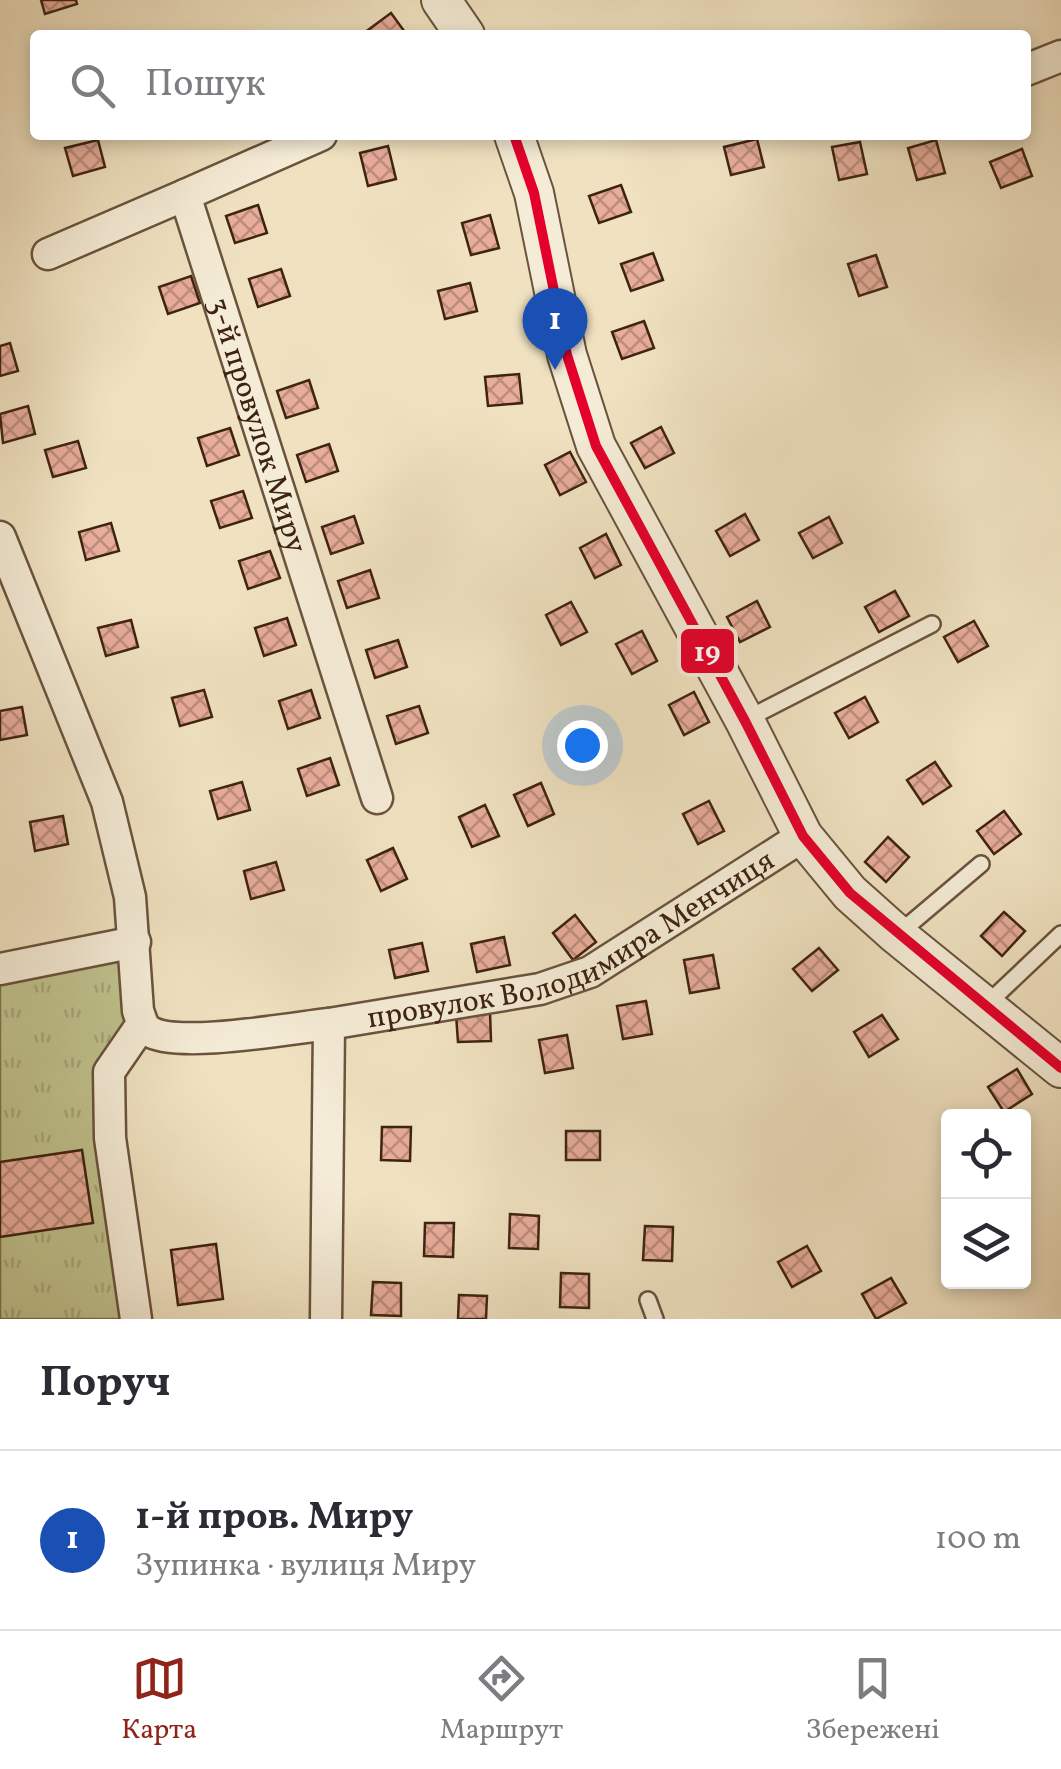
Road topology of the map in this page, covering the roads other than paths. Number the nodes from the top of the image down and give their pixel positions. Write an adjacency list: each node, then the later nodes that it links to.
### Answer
1 (441, 0): 2 (street)
2 (462, 30)
3 (1061, 56): 4 (street)
4 (1031, 68)
5 (310, 140): 7 (street)
6 (525, 140): 11 (street)
7 (185, 195): 8 (street); 12 (street, 3-й провулок Миру)
8 (48, 254)
9 (0, 537): 17 (street)
10 (932, 624): 11 (lane)
11 (744, 720): 13 (street)
12 (377, 798)
13 (803, 836): 16 (street); 21 (street, провулок Володимира Менчиця)
14 (980, 864): 16 (lane)
15 (1061, 934): 19 (lane)
16 (897, 935): 19 (street)
17 (134, 942): 18 (street); 20 (street)
18 (0, 970)
19 (986, 1005): 22 (street)
20 (142, 1024): 21 (street, провулок Володимира Менчиця); 24 (street)
21 (329, 1024): 25 (street)
22 (1061, 1068)
23 (648, 1300): 26 (lane)
24 (136, 1319)
25 (326, 1319)
26 (654, 1319)

